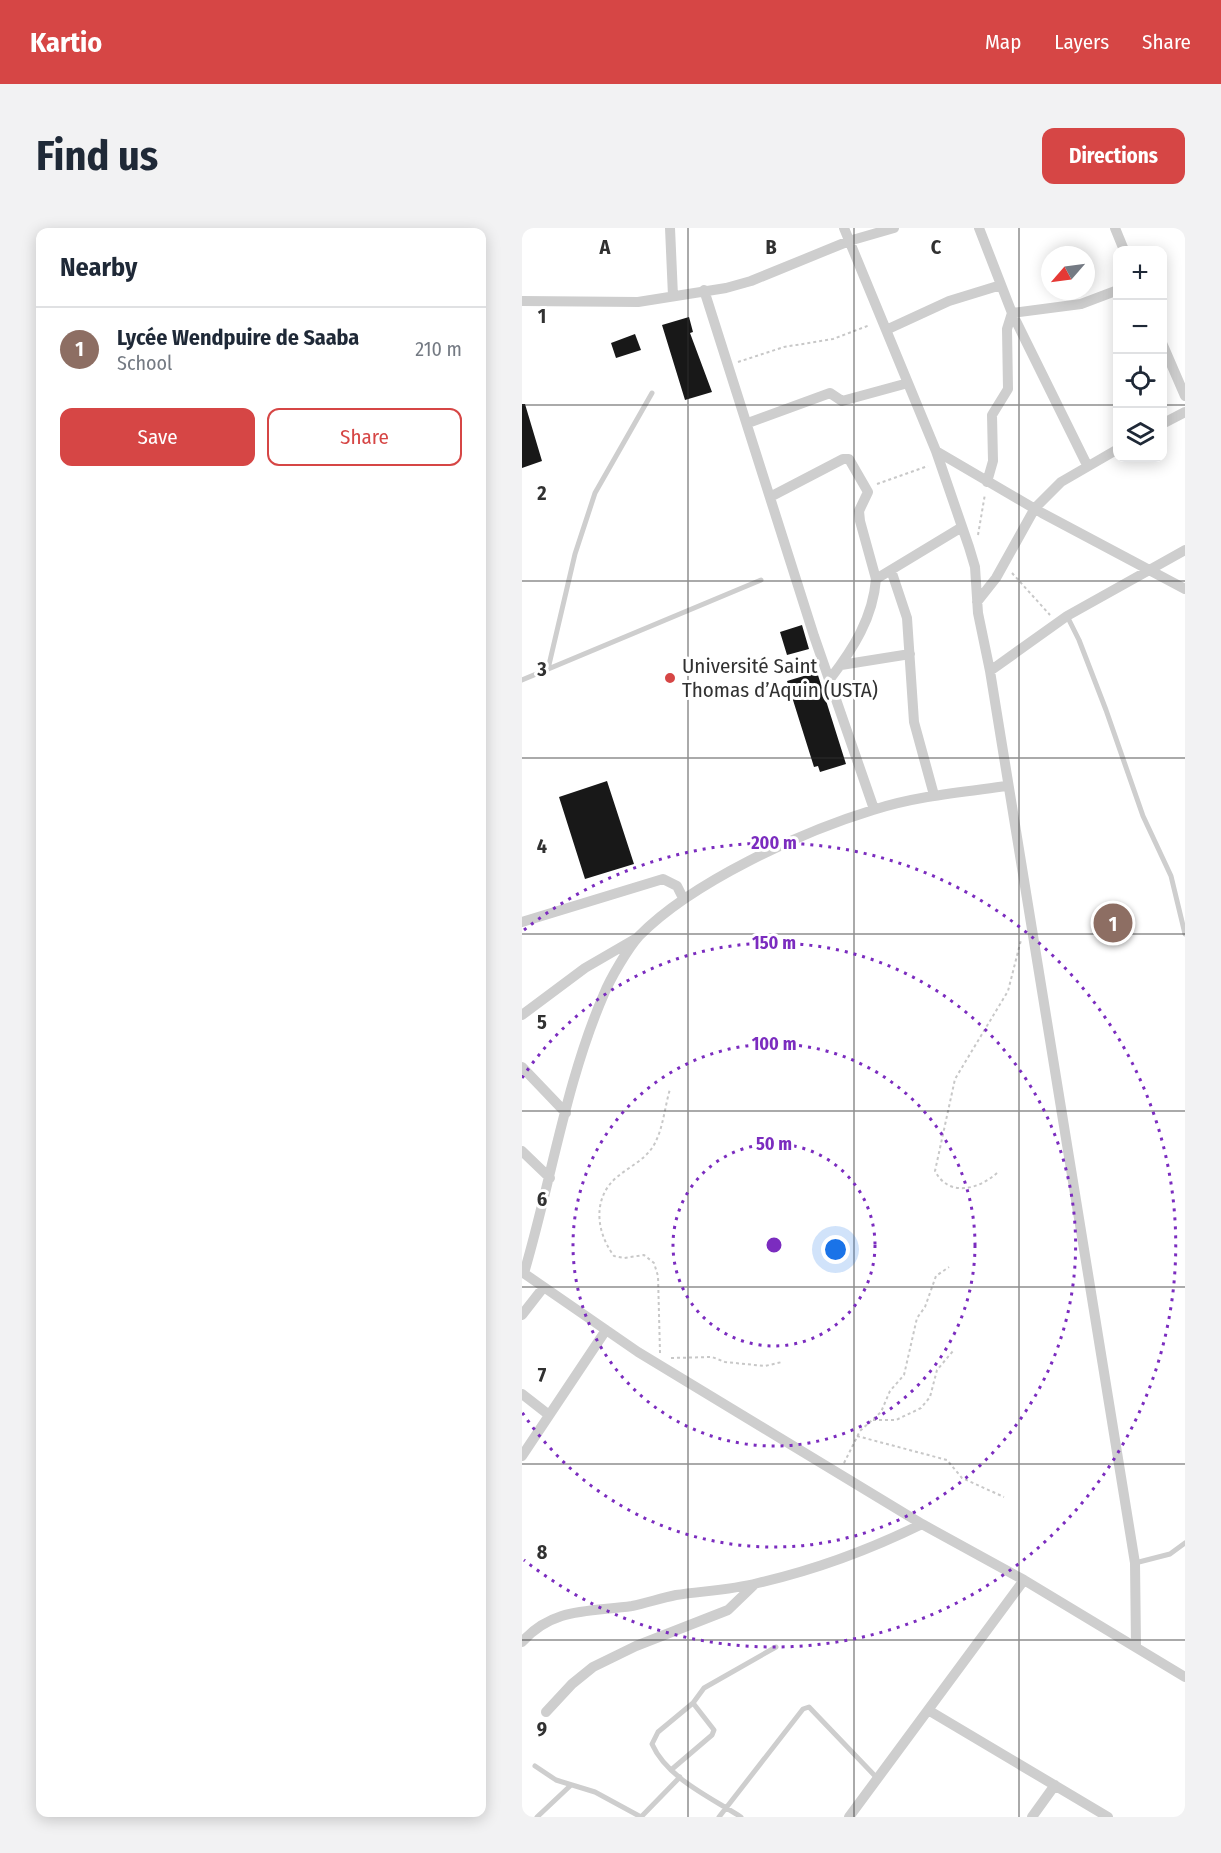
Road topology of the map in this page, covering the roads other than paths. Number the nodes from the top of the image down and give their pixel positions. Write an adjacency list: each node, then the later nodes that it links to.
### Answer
1 (670, 228): 11 (street)
2 (844, 228): 6 (street)
3 (894, 228): 6 (street)
4 (979, 228): 8 (street)
5 (1115, 228): 7 (street)
6 (849, 241): 9 (street); 14 (street)
7 (1122, 246)
8 (1001, 285): 13 (street); 14 (street)
9 (704, 290): 11 (street); 21 (street)
10 (1113, 292): 13 (street)
11 (673, 296): 12 (street)
12 (522, 302)
13 (1012, 313): 24 (street); 25 (street)
14 (883, 325): 16 (street)
15 (1167, 354): 18 (street)
16 (908, 383): 21 (street); 23 (street)
17 (652, 393): 39 (lane)
18 (1185, 396)
19 (1185, 412): 20 (street)
20 (1167, 421)
21 (748, 423): 26 (street)
22 (1113, 452): 24 (street)
23 (938, 456): 25 (street); 28 (street)
24 (1087, 465): 27 (street)
25 (987, 482): 27 (street)
26 (770, 497): 32 (street); 41 (street)
27 (1035, 508): 30 (street); 35 (street)
28 (962, 528): 31 (street); 35 (street)
29 (1185, 550): 30 (street)
30 (1150, 569): 34 (street); 36 (street)
31 (891, 570): 32 (street); 37 (street)
32 (876, 579): 38 (street)
33 (761, 580): 39 (lane)
34 (1185, 589)
35 (977, 602): 40 (street)
36 (1067, 616): 40 (street); 48 (lane)
37 (910, 654): 38 (street); 44 (street)
38 (841, 665): 41 (street)
39 (548, 669): 42 (lane)
40 (990, 671): 43 (street)
41 (830, 679): 45 (street)
42 (522, 680)
43 (1007, 786): 44 (street); 64 (street)
44 (934, 795): 45 (street)
45 (874, 809): 46 (street)
46 (683, 898): 47 (street); 49 (street)
47 (522, 922)
48 (1185, 934)
49 (638, 937): 50 (street); 52 (street)
50 (522, 1015)
51 (522, 1066): 52 (street)
52 (566, 1113): 54 (street)
53 (522, 1151): 54 (street)
54 (550, 1178): 55 (street)
55 (523, 1273): 56 (street)
56 (543, 1288): 57 (street); 58 (street)
57 (522, 1315)
58 (606, 1330): 60 (street); 62 (street)
59 (522, 1394): 60 (street)
60 (549, 1415): 61 (street)
61 (522, 1456)
62 (921, 1524): 65 (street); 66 (street)
63 (1185, 1543): 64 (lane)
64 (1135, 1563): 68 (street)
65 (1024, 1580): 68 (street); 72 (street)
66 (755, 1584): 67 (street); 73 (street)
67 (523, 1640)
68 (1136, 1646): 70 (street)
69 (776, 1647): 71 (lane)
70 (1185, 1677)
71 (693, 1703): 75 (lane); 75 (lane)
72 (928, 1710): 77 (street); 78 (street)
73 (546, 1712)
74 (535, 1766): 79 (lane)
75 (671, 1770): 76 (lane)
76 (680, 1777): 80 (lane); 82 (lane)
77 (877, 1778): 80 (lane); 85 (street)
78 (1055, 1785): 86 (street); 87 (street)
79 (570, 1786): 81 (lane); 82 (lane)
80 (726, 1807): 83 (lane); 84 (lane)
81 (537, 1817)
82 (641, 1817)
83 (719, 1817)
84 (741, 1817)
85 (849, 1817)
86 (1032, 1817)
87 (1108, 1817)

